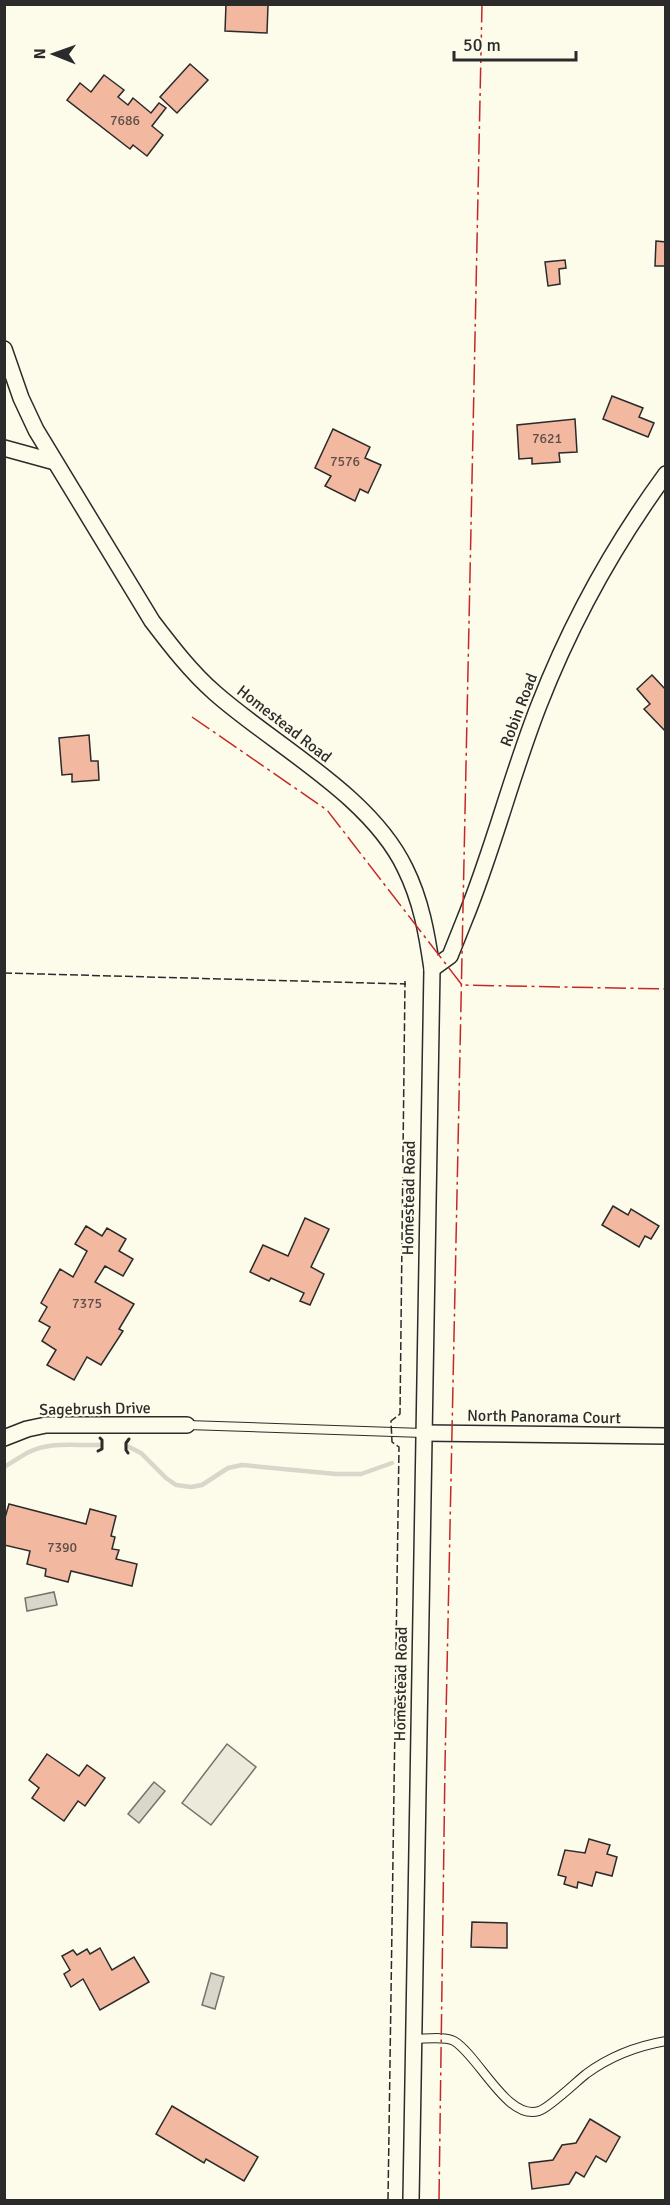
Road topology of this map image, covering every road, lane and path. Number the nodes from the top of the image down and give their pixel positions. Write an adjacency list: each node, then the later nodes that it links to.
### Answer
1 (4, 349): 3 (street, Homestead Road)
2 (4, 448): 3 (street)
3 (55, 462): 5 (street, Homestead Road)
4 (666, 474): 5 (street, Robin Road)
5 (432, 969): 7 (street, Homestead Road)
6 (187, 1425): 7 (lane); 9 (street, Sagebrush Drive)
7 (423, 1433): 8 (street, North Panorama Court); 10 (street, Homestead Road)
8 (666, 1436)
9 (4, 1438)
10 (414, 2039): 11 (lane); 12 (street, Homestead Road)
11 (666, 2041)
12 (411, 2200)

